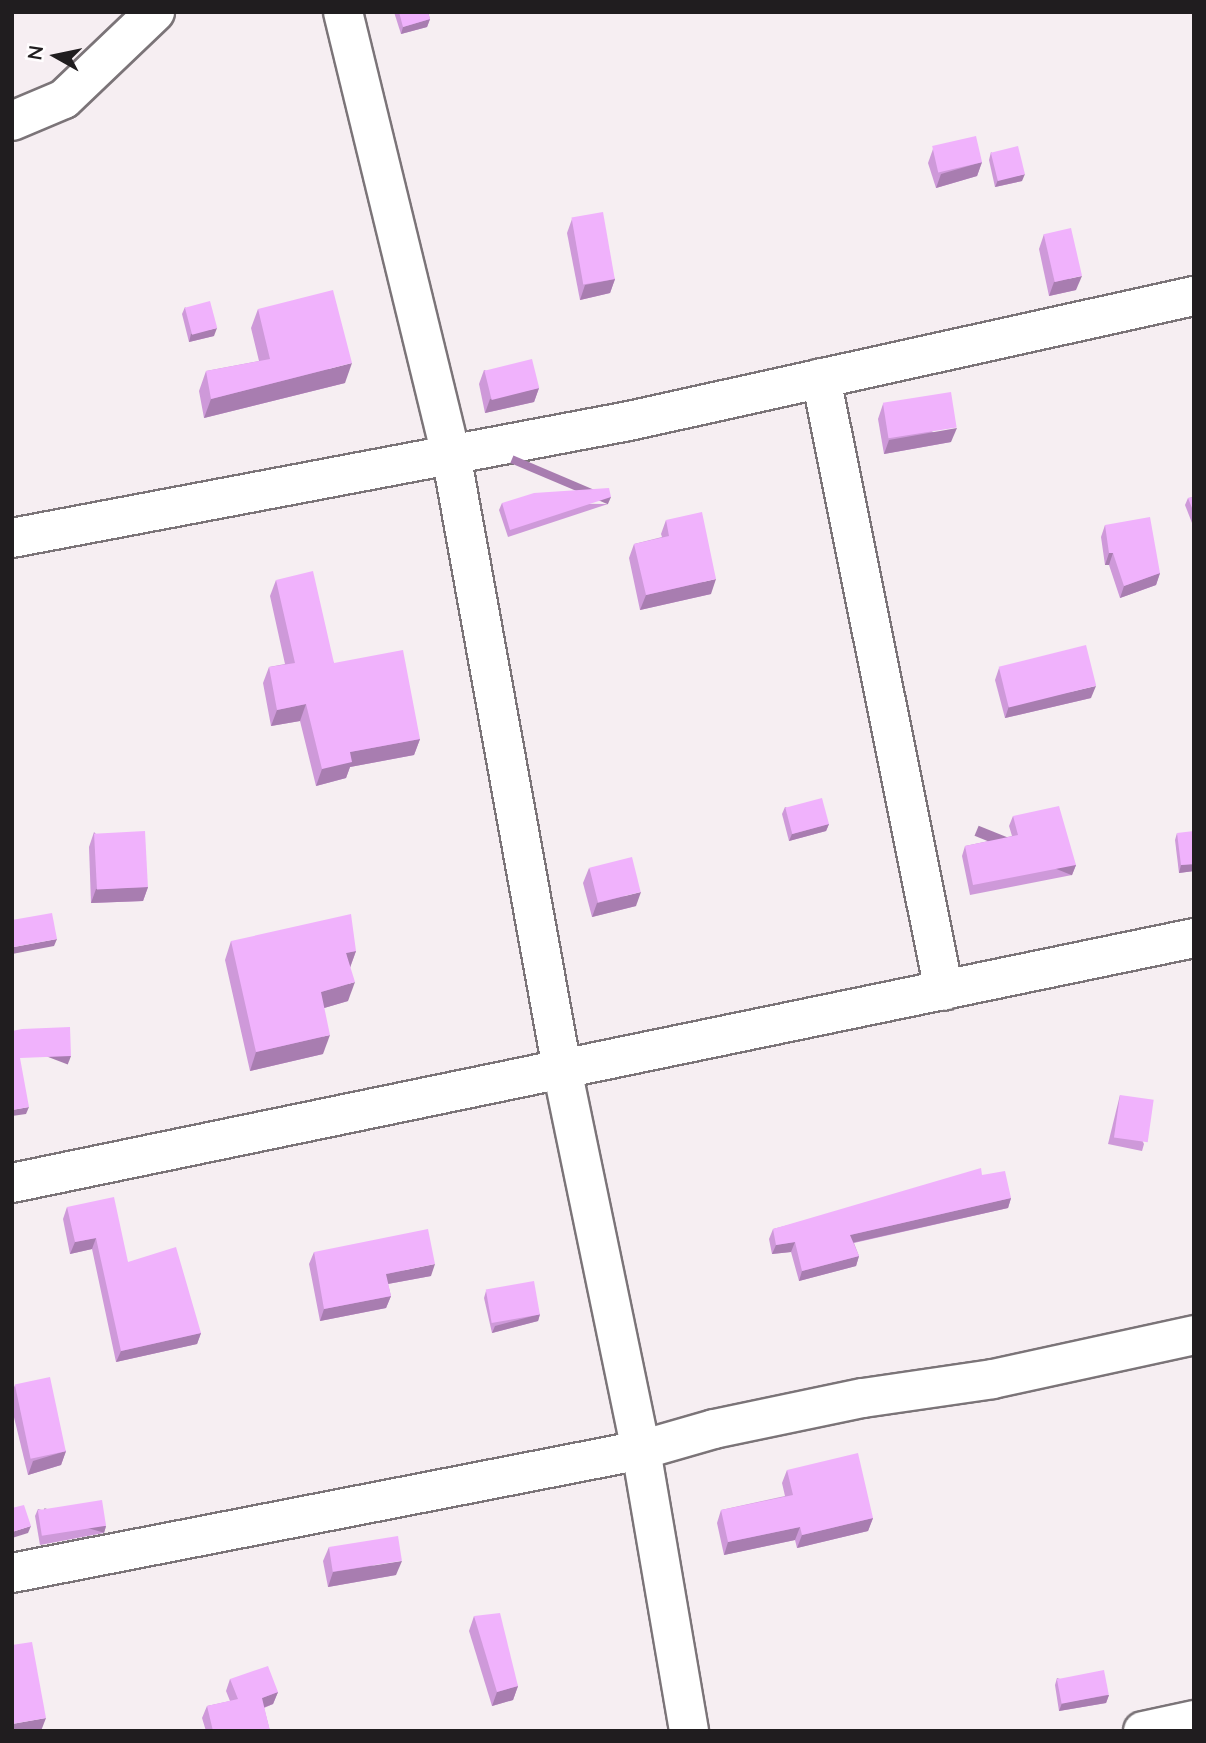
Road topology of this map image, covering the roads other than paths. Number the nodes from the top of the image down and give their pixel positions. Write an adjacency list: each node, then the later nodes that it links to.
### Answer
1 (155, 12): 3 (street)
2 (343, 12): 6 (street)
3 (12, 121)
4 (1194, 296): 5 (street)
5 (821, 378): 6 (street); 9 (street)
6 (451, 454): 7 (street); 10 (street)
7 (12, 538)
8 (1194, 938): 9 (street)
9 (944, 991): 10 (street)
10 (562, 1069): 11 (street); 13 (street)
11 (12, 1183)
12 (1194, 1335): 13 (street)
13 (641, 1450): 14 (street); 16 (street)
14 (12, 1573)
15 (1194, 1720): 17 (street)
16 (689, 1731)
17 (1143, 1731)

